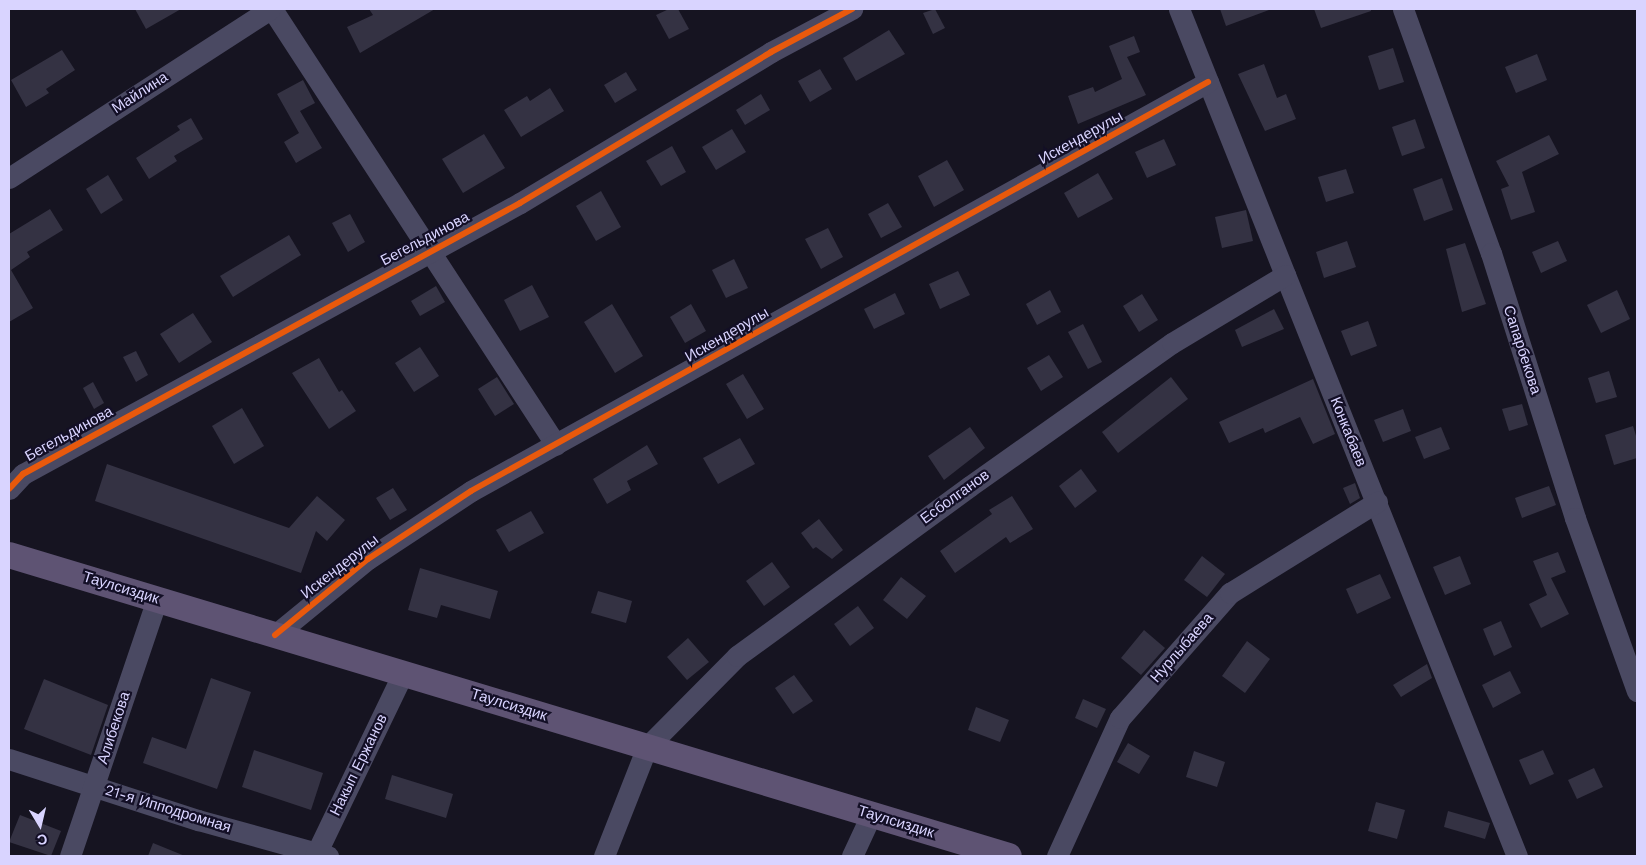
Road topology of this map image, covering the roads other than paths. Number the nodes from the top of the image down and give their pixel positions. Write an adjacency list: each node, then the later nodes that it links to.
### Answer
1 (271, 9): 6 (street, Майлина); 7 (street)
2 (852, 9): 7 (street, Бегельдинова)
3 (1179, 9): 5 (street, Конкабаев)
4 (1403, 9): 16 (street, Сапарбекова)
5 (1208, 82): 8 (street, Конкабаев); 9 (street, Искендерулы)
6 (9, 178)
7 (430, 251): 9 (street); 10 (street, Бегельдинова)
8 (1285, 275): 11 (street, Конкабаев); 17 (street, Есболганов)
9 (556, 445): 14 (street, Искендерулы)
10 (9, 489)
11 (1377, 502): 26 (street, Нурлыбаева); 27 (street, Конкабаев)
12 (9, 554): 13 (main road, Таулсиздик)
13 (157, 599): 14 (main road, Таулсиздик); 19 (street, Алибекова)
14 (275, 635): 15 (main road, Таулсиздик)
15 (403, 673): 17 (main road, Таулсиздик); 21 (street, Накып Ержанов)
16 (1637, 691)
17 (647, 747): 20 (main road, Таулсиздик); 23 (street)
18 (9, 759): 19 (street, 21-я Ипподромная)
19 (94, 786): 21 (street, 21-я Ипподромная); 22 (street, Алибекова)
20 (871, 815): 24 (street); 25 (main road, Таулсиздик)
21 (320, 855)
22 (70, 856)
23 (604, 856)
24 (852, 856)
25 (1009, 856)
26 (1056, 856)
27 (1518, 856)

